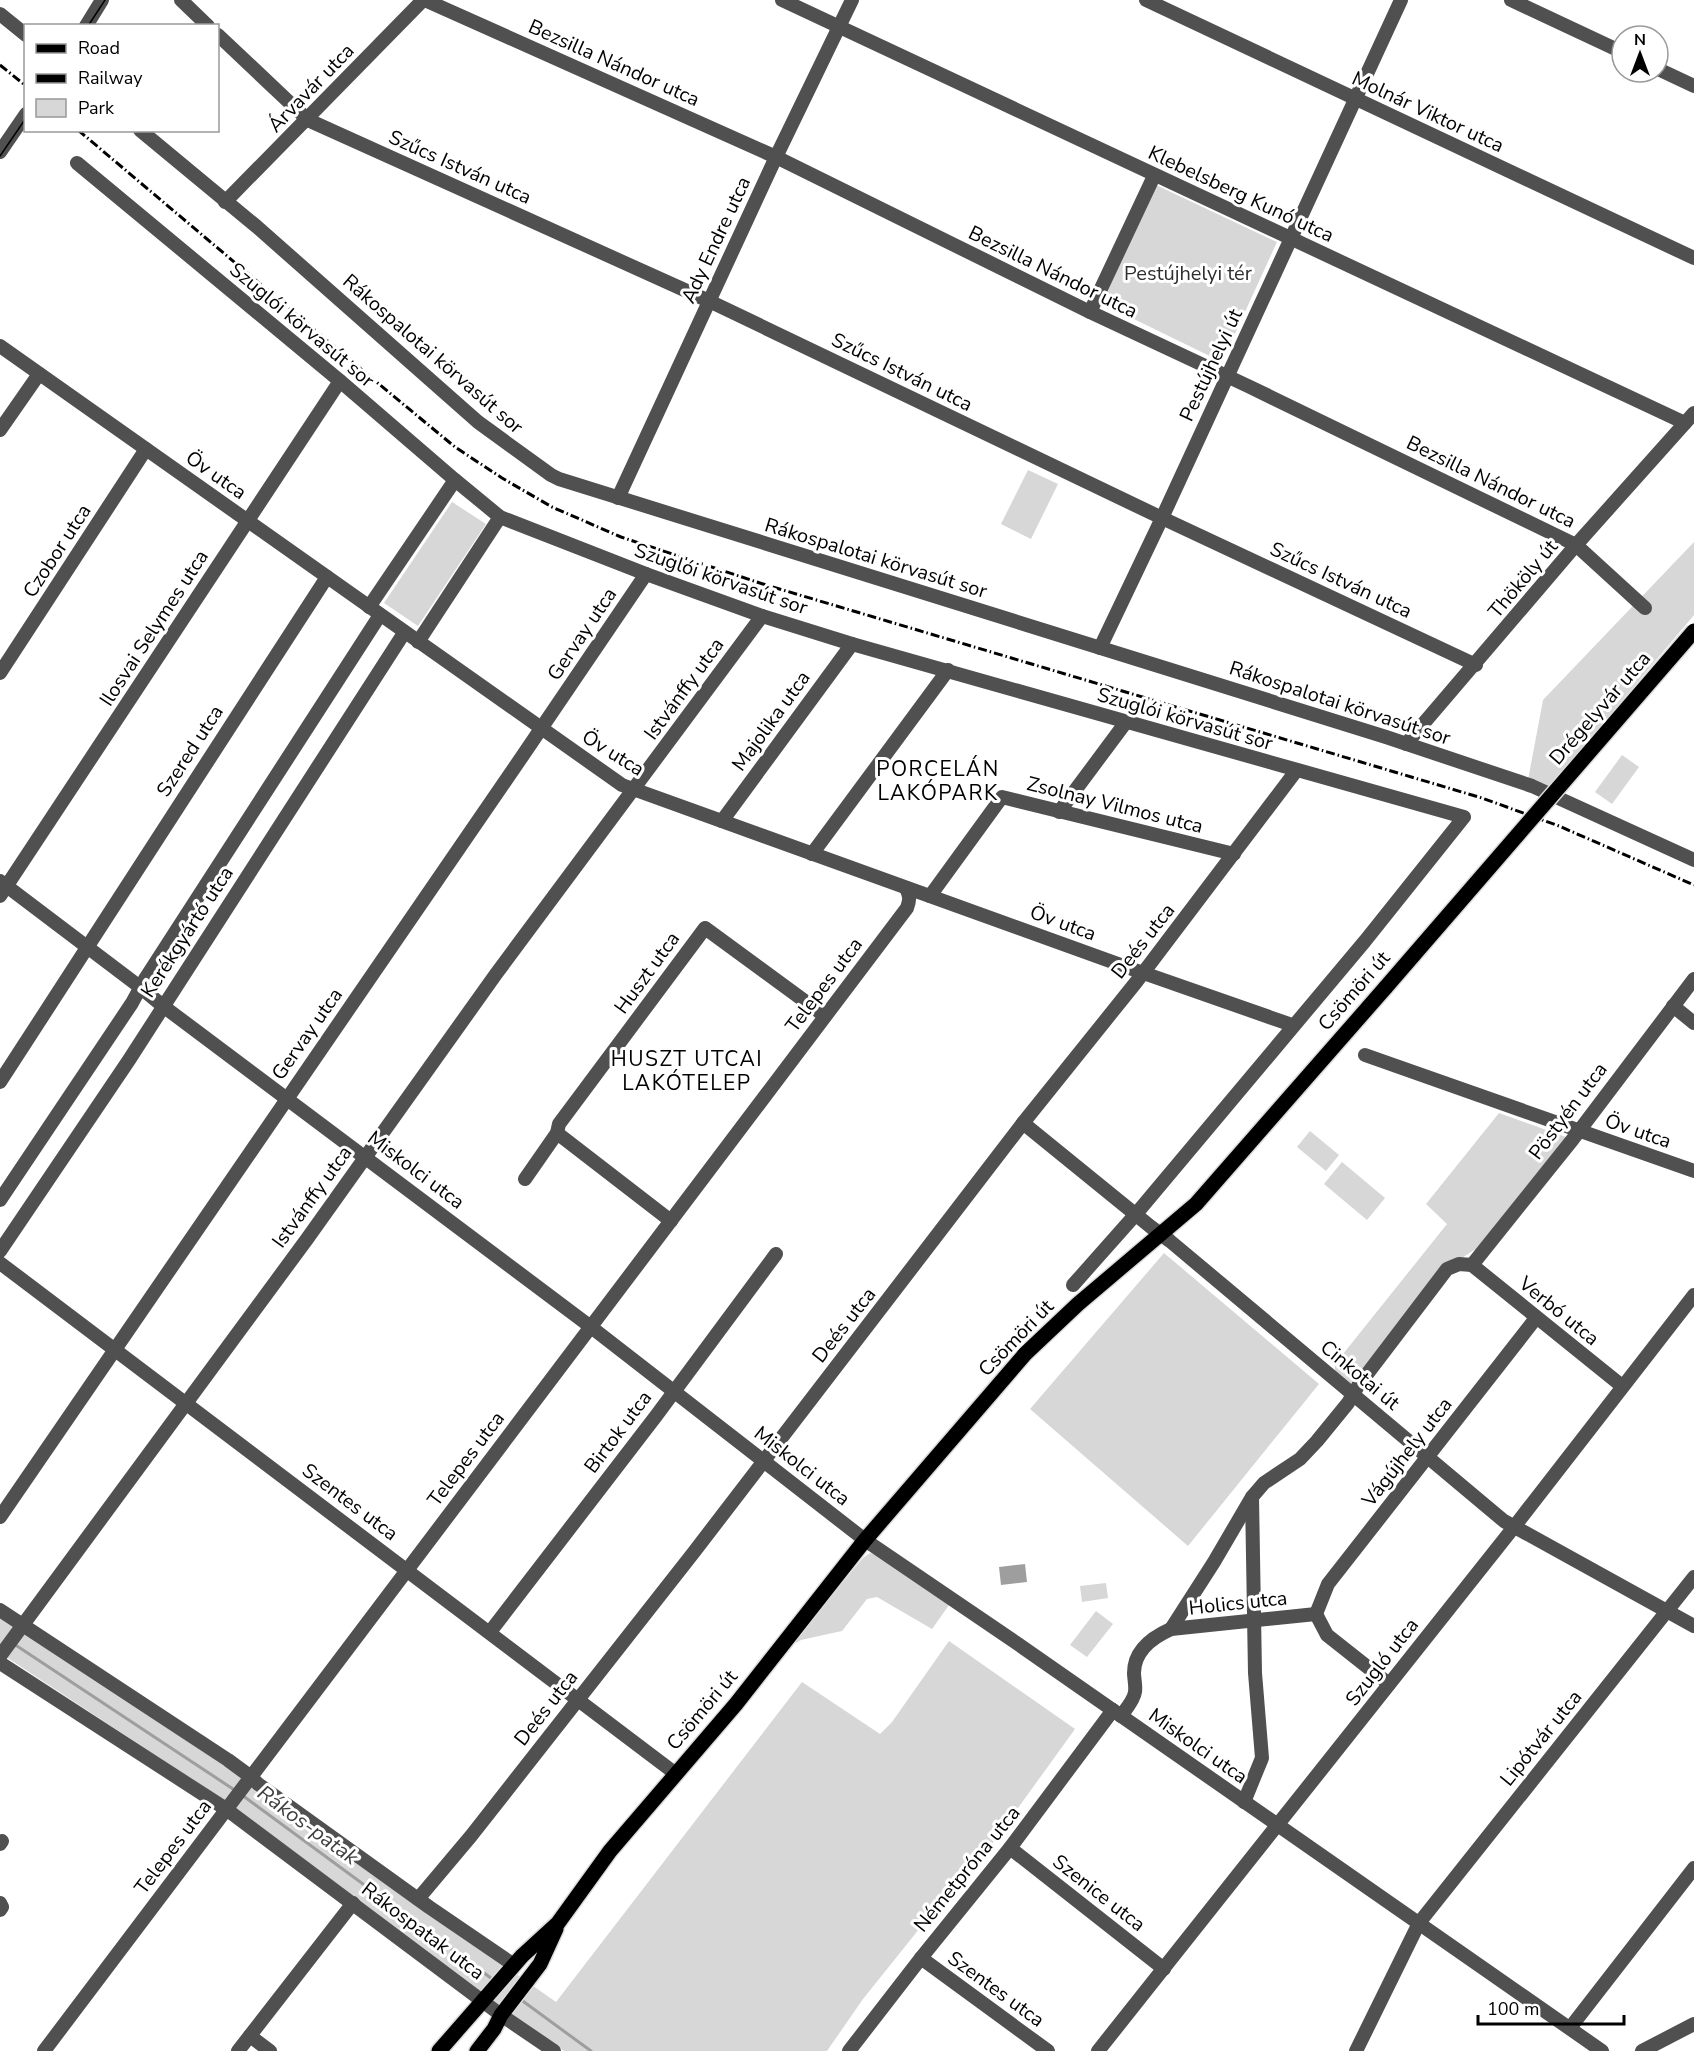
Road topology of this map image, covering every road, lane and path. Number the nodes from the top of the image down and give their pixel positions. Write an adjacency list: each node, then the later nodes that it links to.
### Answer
1 (102, 0): 10 (street)
2 (181, 0): 11 (street)
3 (424, 0): 20 (street, Árvavár utca); 23 (street, Bezsilla Nándor utca)
4 (782, 0): 12 (street, Klebelsberg Kunó utca)
5 (852, 0): 12 (street, Ady Endre utca)
6 (1146, 0): 18 (street, Molnár Viktor utca)
7 (1401, 0): 18 (street, Pestújhelyi út)
8 (1511, 0): 15 (street)
9 (0, 14): 13 (street)
10 (87, 24)
11 (206, 24)
12 (838, 27): 23 (street, Ady Endre utca); 25 (street, Klebelsberg Kunó utca)
13 (24, 33)
14 (219, 36): 20 (street, Szűcs István utca)
15 (1610, 46)
16 (1670, 75): 17 (street)
17 (1694, 86)
18 (1354, 99): 27 (street, Pestújhelyi út); 28 (street, Molnár Viktor utca)
19 (24, 117): 22 (street)
20 (308, 120): 26 (street, Árvavár utca); 29 (street, Szűcs István utca)
21 (142, 132): 26 (street, Rákospalotai körvasút sor)
22 (0, 152)
23 (776, 157): 29 (street, Ady Endre utca); 30 (street, Bezsilla Nándor utca)
24 (77, 163): 34 (street, Szuglói körvasút sor)
25 (1154, 176): 27 (street, Klebelsberg Kunó utca); 30 (street)
26 (225, 202): 39 (street, Rákospalotai körvasút sor)
27 (1290, 239): 33 (street, Pestújhelyi út); 35 (street, Klebelsberg Kunó utca)
28 (1694, 258)
29 (709, 301): 39 (street, Ady Endre utca); 41 (street, Szűcs István utca)
30 (1090, 312): 33 (street, Bezsilla Nándor utca)
31 (0, 346): 32 (street, Öv utca)
32 (39, 374): 36 (street); 37 (street, Öv utca)
33 (1226, 377): 41 (street, Pestújhelyi út); 43 (street, Bezsilla Nándor utca)
34 (340, 381): 38 (street, Szuglói körvasút sor); 42 (street, Ilosvai Selymes utca)
35 (1690, 418): 43 (street, Thököly út)
36 (0, 430)
37 (146, 449): 42 (street, Öv utca); 56 (street, Czobor utca)
38 (455, 480): 40 (street, Szuglói körvasút sor); 47 (street, Kerékgyártó utca)
39 (618, 498): 53 (street, Rákospalotai körvasút sor)
40 (500, 517): 44 (street, Szuglói körvasút sor); 51 (street)
41 (1162, 518): 53 (street, Pestújhelyi út); 54 (street, Szűcs István utca)
42 (248, 521): 45 (street, Öv utca); 69 (street, Ilosvai Selymes utca)
43 (1576, 545): 46 (street, Bezsilla Nándor utca); 54 (street, Thököly út)
44 (646, 574): 48 (street, Szuglói körvasút sor); 58 (street, Gervay utca)
45 (327, 577): 47 (street, Öv utca); 72 (street, Szered utca)
46 (1645, 608)
47 (374, 611): 50 (street, Öv utca); 75 (street, Kerékgyártó utca)
48 (762, 616): 52 (street, Szuglói körvasút sor); 61 (street, Istvánffy utca)
49 (1694, 632): 62 (main road, Drégelyvár utca, bridge)
50 (404, 633): 51 (street, Öv utca); 76 (street, Kerékgyártó utca)
51 (418, 642): 58 (street, Öv utca)
52 (852, 644): 55 (street, Szuglói körvasút sor); 65 (street, Majolika utca)
53 (1100, 648): 59 (street, Rákospalotai körvasút sor)
54 (1476, 665): 59 (street, Thököly út)
55 (948, 670): 57 (street, Szuglói körvasút sor); 66 (street)
56 (0, 673)
57 (1126, 722): 60 (street, Szuglói körvasút sor); 63 (street)
58 (542, 729): 61 (street, Öv utca); 83 (street, Gervay utca)
59 (1406, 744): 68 (street, Rákospalotai körvasút sor)
60 (1296, 771): 64 (street, Szuglói körvasút sor); 67 (street, Deés utca)
61 (633, 790): 65 (street, Öv utca); 87 (street, Istvánffy utca)
62 (1538, 811): 93 (main road, Csömöri út, bridge)
63 (1059, 812): 67 (street, Zsolnay Vilmos utca); 71 (street, Zsolnay Vilmos utca)
64 (1464, 817): 80 (street, Csömöri út)
65 (722, 821): 66 (street, Öv utca)
66 (812, 854): 70 (street, Öv utca)
67 (1234, 854): 73 (street, Deés utca)
68 (1694, 860)
69 (2, 888): 72 (street, Miskolci utca)
70 (906, 888): 71 (street, Öv utca); 78 (street, Telepes utca)
71 (930, 896): 73 (street, Öv utca)
72 (87, 948): 75 (street, Miskolci utca); 82 (street, Szered utca)
73 (1143, 973): 80 (street, Öv utca); 84 (street, Deés utca)
74 (1694, 979): 77 (street, Pöstyén utca)
75 (140, 987): 76 (street, Miskolci utca); 90 (street, Kerékgyártó utca)
76 (163, 1006): 83 (street, Miskolci utca); 94 (street, Kerékgyártó utca)
77 (1673, 1006): 79 (street); 85 (street, Pöstyén utca)
78 (825, 1016): 86 (street, Huszt utca); 92 (street, Telepes utca)
79 (1694, 1023)
80 (1292, 1025): 91 (street, Csömöri út)
81 (1365, 1055): 85 (street, Öv utca)
82 (0, 1082)
83 (287, 1098): 87 (street, Miskolci utca); 102 (street, Gervay utca)
84 (1023, 1123): 91 (street, Cinkotai út); 108 (street, Deés utca)
85 (1578, 1130): 88 (street, Öv utca); 97 (street, Pöstyén utca)
86 (557, 1133): 89 (street, Huszt utca); 92 (street)
87 (365, 1156): 101 (street, Miskolci utca); 106 (street, Istvánffy utca)
88 (1694, 1171)
89 (525, 1179)
90 (0, 1200)
91 (1136, 1214): 93 (street, Cinkotai út); 98 (street, Csömöri út)
92 (671, 1221): 101 (street, Telepes utca)
93 (1160, 1234): 105 (street, Cinkotai út); 112 (main road, Csömöri út)
94 (0, 1251)
95 (776, 1254): 104 (street, Birtok utca)
96 (0, 1263): 102 (street, Szentes utca)
97 (1472, 1265): 100 (street, Verbó utca); 105 (street)
98 (1073, 1285)
99 (1694, 1295): 103 (street, Szugló utca)
100 (1536, 1318): 103 (street, Verbó utca); 107 (street, Vágújhely utca)
101 (591, 1327): 104 (street, Miskolci utca); 113 (street, Telepes utca)
102 (114, 1348): 106 (street, Szentes utca); 110 (street, Gervay utca)
103 (1622, 1386): 111 (street, Szugló utca)
104 (673, 1391): 108 (street, Miskolci utca); 122 (street, Birtok utca)
105 (1353, 1394): 107 (street, Cinkotai út); 109 (street)
106 (186, 1403): 113 (street, Szentes utca); 119 (street, Istvánffy utca)
107 (1429, 1458): 111 (street, Cinkotai út); 117 (street, Vágújhely utca)
108 (764, 1461): 112 (street, Miskolci utca); 126 (street, Deés utca)
109 (1252, 1497): 118 (street); 121 (street)
110 (0, 1517)
111 (1514, 1527): 116 (street, Cinkotai út); 125 (street, Szugló utca)
112 (866, 1540): 127 (street, Miskolci utca); 128 (main road, Csömöri út)
113 (407, 1570): 122 (street, Szentes utca); 129 (street, Telepes utca)
114 (1694, 1577): 116 (street, Lipótvár utca)
115 (0, 1610): 119 (street, Rákospatak utca)
116 (1667, 1611): 120 (street, Cinkotai út); 140 (street, Lipótvár utca)
117 (1316, 1614): 118 (street, Holics utca); 125 (street, Holics utca)
118 (1254, 1621): 121 (street, Holics utca); 130 (street)
119 (24, 1625): 123 (street, Istvánffy utca); 129 (street, Rákospatak utca)
120 (1694, 1626)
121 (1171, 1629): 127 (street, Holics utca)
122 (490, 1632): 126 (street, Szentes utca)
123 (0, 1656)
124 (0, 1663): 131 (street, Rákospatak utca)
125 (1389, 1684): 132 (street, Szugló utca)
126 (577, 1699): 128 (street, Szentes utca); 135 (street, Deés utca)
127 (1117, 1713): 130 (street, Miskolci utca); 133 (street, Németpróna utca)
128 (676, 1774): 139 (main road, Csömöri út)
129 (249, 1780): 131 (street, Telepes utca); 135 (street, Rákospatak utca)
130 (1244, 1802): 132 (street, Miskolci utca)
131 (230, 1805): 137 (street, Rákospatak utca); 149 (street, Telepes utca)
132 (1278, 1826): 140 (street, Miskolci utca); 143 (street, Szugló utca)
133 (1010, 1848): 141 (street, Németpróna utca); 143 (street, Szenice utca)
134 (1694, 1868): 147 (street)
135 (418, 1899): 142 (street, Rákospatak utca)
136 (0, 1903): 138 (street)
137 (353, 1903): 144 (street, Rákospatak utca); 148 (street)
138 (0, 1910)
139 (558, 1923): 142 (main road, Csömöri út); 145 (main road, Csömöri út)
140 (1419, 1923): 147 (street, Miskolci utca); 158 (street, Lipótvár utca)
141 (921, 1958): 155 (street, Németpróna utca); 156 (street, Szentes utca)
142 (511, 1969): 144 (main road, Csömöri út)
143 (1164, 1969): 157 (street, Szugló utca)
144 (486, 1998): 145 (street, Rákospatak utca); 152 (main road, Csömöri út)
145 (501, 2015): 153 (main road, Csömöri út); 154 (street, Rákospatak utca)
146 (1694, 2024): 160 (street)
147 (1570, 2028): 159 (street, Miskolci utca)
148 (250, 2036): 150 (street); 151 (street)
149 (44, 2051)
150 (238, 2051)
151 (270, 2051)
152 (439, 2051)
153 (477, 2051)
154 (554, 2051)
155 (849, 2051)
156 (1048, 2051)
157 (1098, 2051)
158 (1356, 2051)
159 (1602, 2051)
160 (1641, 2051)

